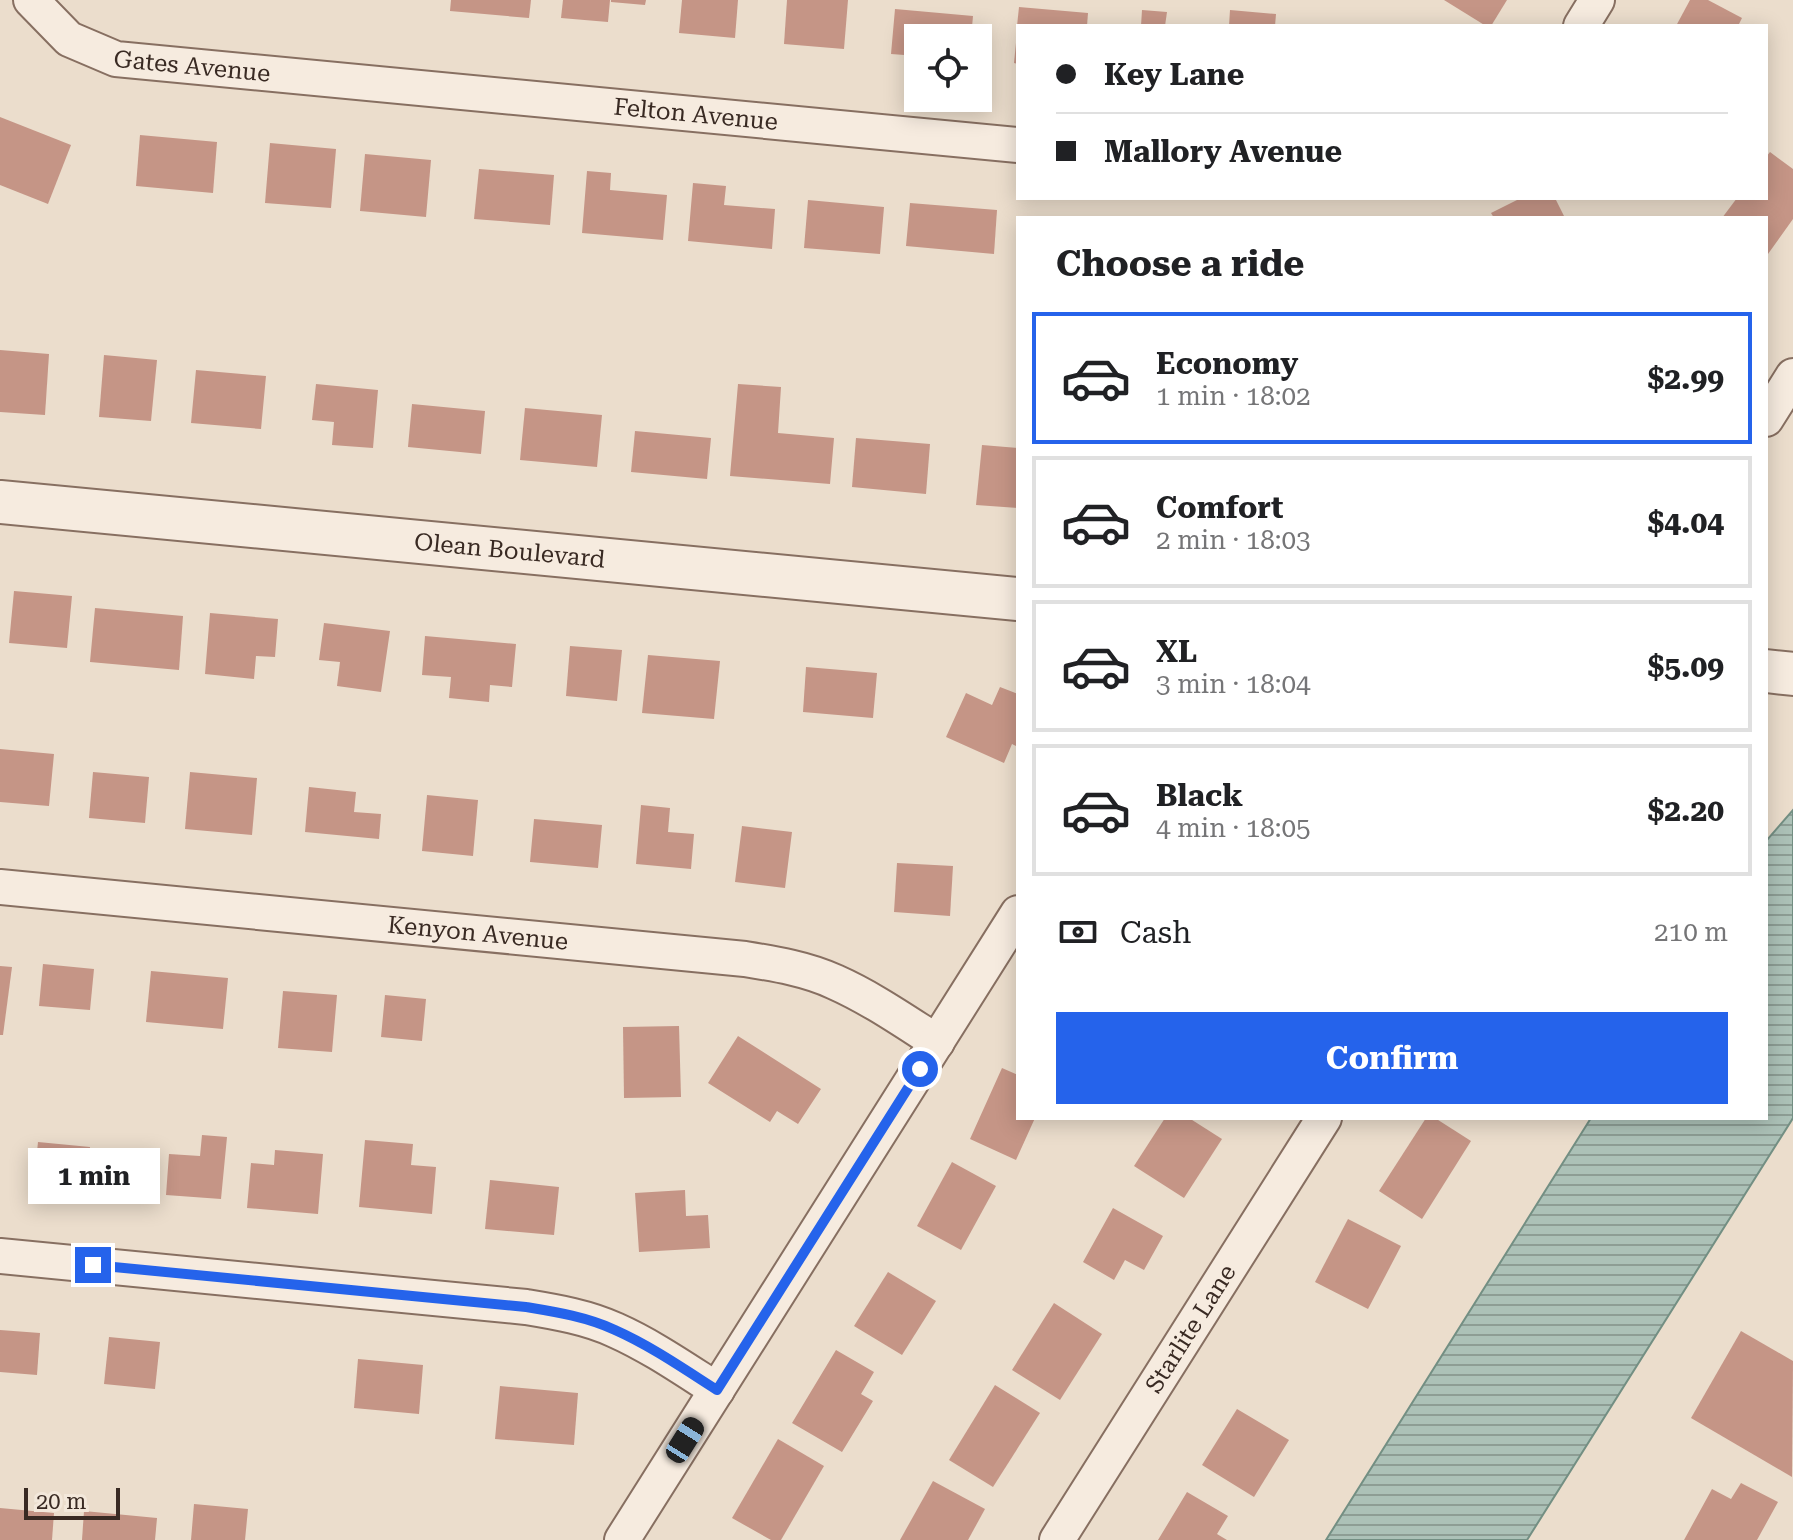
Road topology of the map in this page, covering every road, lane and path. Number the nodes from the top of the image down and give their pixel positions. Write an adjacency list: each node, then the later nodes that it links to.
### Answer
1 (31, 0): 4 (street, Gates Avenue)
2 (1597, 0): 3 (street)
3 (1582, 24)
4 (372, 83): 5 (street, Felton Avenue)
5 (1016, 145)
6 (1793, 376): 7 (street)
7 (1768, 416)
8 (0, 502): 9 (street, Olean Boulevard)
9 (1016, 599)
10 (1768, 671): 11 (street)
11 (1793, 674)
12 (0, 887): 14 (street, Kenyon Avenue)
13 (1016, 916): 14 (street)
14 (937, 1042): 17 (street)
15 (1323, 1120): 19 (street, Starlite Lane)
16 (0, 1256): 17 (street)
17 (717, 1390): 18 (street)
18 (622, 1540)
19 (1057, 1540)

